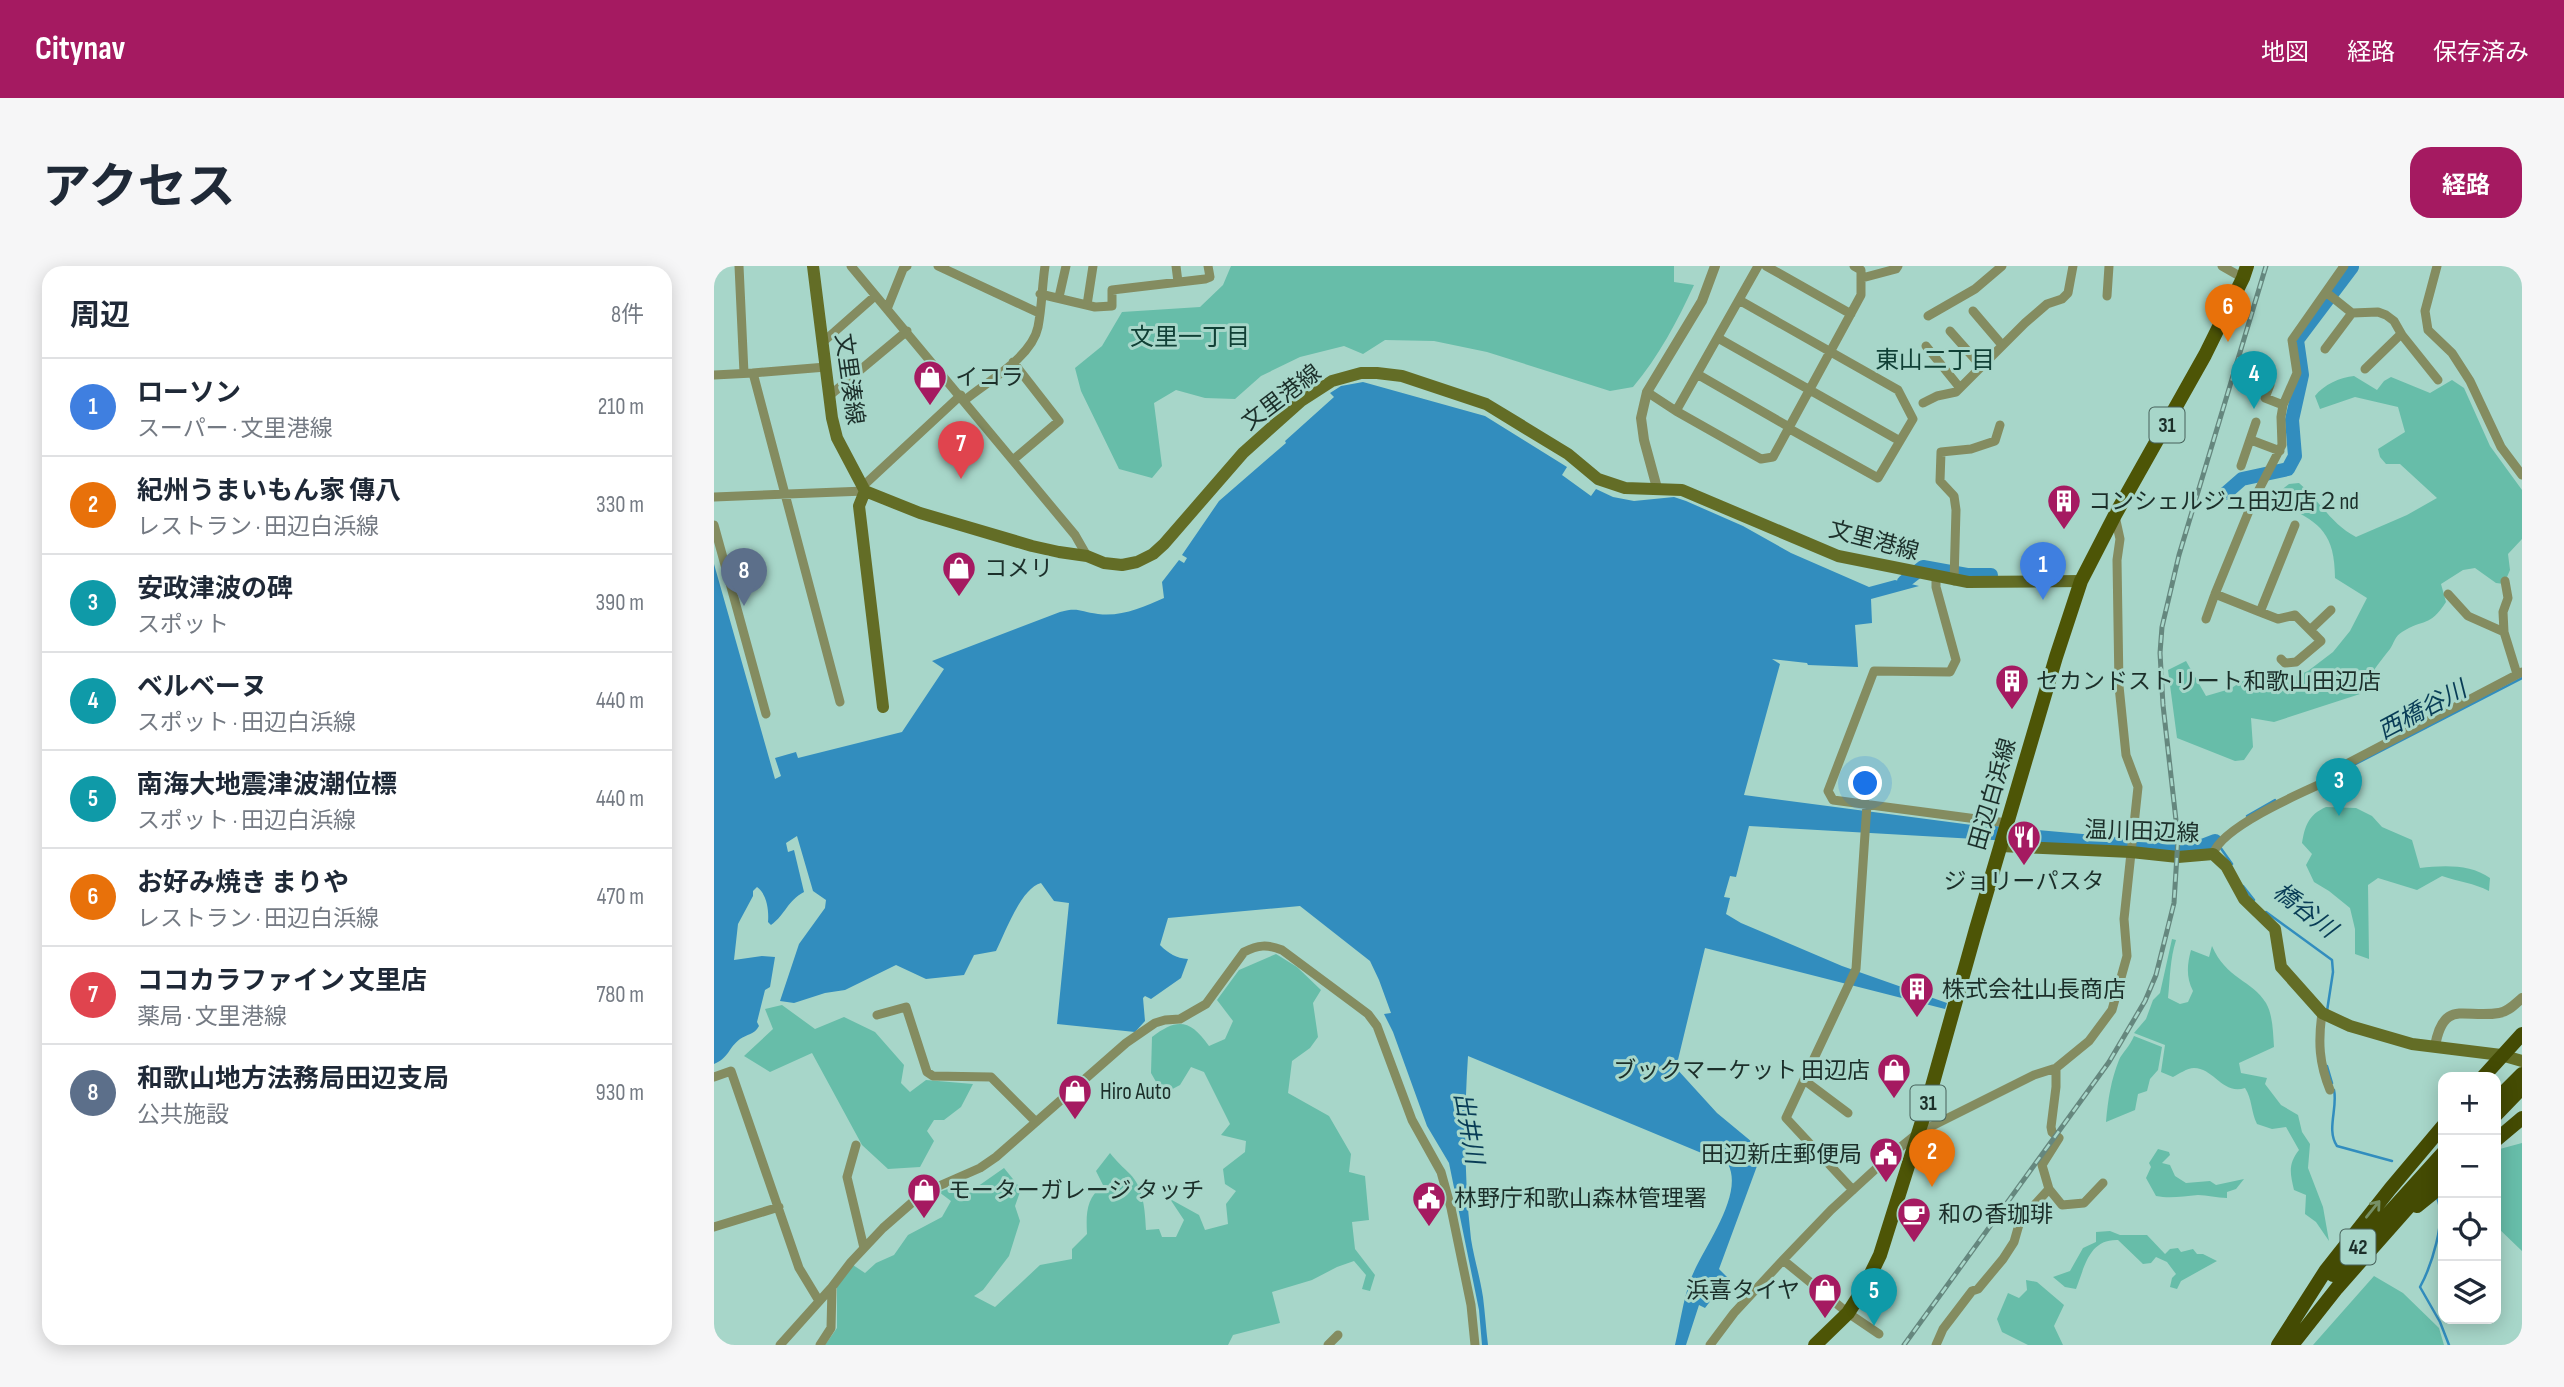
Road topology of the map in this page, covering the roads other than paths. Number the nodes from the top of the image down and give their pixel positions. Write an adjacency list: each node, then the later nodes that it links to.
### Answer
1 (740, 266): 51 (street)
2 (813, 266): 42 (main road, 文里湊線)
3 (851, 266): 27 (street)
4 (907, 266): 32 (street)
5 (938, 266): 34 (street)
6 (1045, 266): 25 (street)
7 (1066, 266): 29 (street)
8 (1093, 266): 31 (street)
9 (1176, 266): 24 (street)
10 (1208, 266): 24 (street)
11 (1715, 266): 58 (street)
12 (1758, 266): 30 (street)
13 (1766, 266): 36 (street)
14 (1854, 266): 23 (street)
15 (1898, 266): 23 (street)
16 (2002, 266): 37 (street)
17 (2073, 266): 43 (street)
18 (2109, 266): 28 (street)
19 (2222, 266): 22 (street)
20 (2344, 266): 26 (street)
21 (2437, 266): 72 (street)
22 (2245, 272): 77 (main road, 田辺白浜線 / 31)
23 (1862, 278): 36 (street)
24 (1178, 282): 31 (street)
25 (1040, 294): 29 (street); 34 (street)
26 (2329, 294): 35 (street); 62 (street)
27 (875, 296): 32 (street); 42 (street)
28 (2107, 296)
29 (1059, 297): 31 (street)
30 (1739, 300): 41 (street); 46 (street)
31 (1087, 305)
32 (887, 309): 38 (street)
33 (1973, 311): 43 (street)
34 (1038, 313): 47 (street)
35 (2352, 313): 40 (street); 45 (street)
36 (1851, 314): 46 (street)
37 (1928, 316)
38 (907, 331): 59 (street); 60 (street)
39 (1950, 331): 48 (street)
40 (2401, 334): 50 (street); 54 (street)
41 (1718, 338): 52 (street); 57 (street)
42 (823, 342): 49 (main road, 文里湊線)
43 (2002, 345): 48 (street)
44 (1926, 346): 56 (street)
45 (2325, 349)
46 (1830, 352): 57 (street); 68 (street)
47 (1013, 362): 60 (street); 70 (street)
48 (1981, 366): 56 (street)
49 (826, 368): 51 (street); 59 (main road, 文里湊線)
50 (2365, 369)
51 (748, 373): 53 (street); 75 (street)
52 (1698, 374): 63 (street); 66 (street)
53 (714, 375)
54 (2438, 380)
55 (2270, 385): 62 (street)
56 (1960, 388): 61 (street)
57 (1810, 389): 66 (street); 68 (street)
58 (1647, 392): 63 (street); 74 (street)
59 (829, 396): 73 (main road, 文里湊線)
60 (963, 398): 70 (street); 73 (street)
61 (1923, 403)
62 (2283, 405): 69 (street)
63 (1676, 411): 66 (street)
64 (2256, 422): 67 (street)
65 (2000, 425): 81 (street)
66 (1789, 427): 68 (street)
67 (2251, 440): 69 (street); 71 (street)
68 (1900, 441)
69 (2280, 451): 85 (street)
70 (1013, 460): 80 (street)
71 (2241, 466)
72 (2522, 475)
73 (864, 488): 75 (street); 80 (main road, 文里港線); 95 (main road)
74 (1657, 488): 80 (main road, 文里港線); 82 (main road, 文里港線)
75 (786, 494): 76 (street); 94 (street)
76 (714, 497)
77 (2115, 515): 83 (main road, 田辺白浜線 / 31); 100 (street)
78 (714, 525): 96 (street)
79 (2295, 525): 88 (street)
80 (1087, 555)
81 (1954, 574): 82 (main road, 文里港線); 83 (main road, 文里港線)
82 (1933, 577): 97 (street)
83 (2081, 581): 98 (main road, 田辺白浜線 / 31)
84 (2505, 581): 91 (street)
85 (2215, 594): 88 (street); 89 (street)
86 (2448, 594): 91 (street)
87 (2331, 610): 90 (street)
88 (2259, 612): 90 (street)
89 (2206, 619)
90 (2310, 630): 92 (street)
91 (2504, 632): 93 (street)
92 (2281, 659)
93 (2520, 673): 101 (street)
94 (840, 702)
95 (883, 707)
96 (766, 714)
97 (1867, 804): 98 (street); 113 (street)
98 (2007, 825): 99 (main road, 田辺白浜線 / 31)
99 (2001, 844): 100 (main road, 温川田辺線); 122 (main road, 田辺白浜線 / 31)
100 (2130, 851): 101 (main road, 温川田辺線); 109 (street)
101 (2213, 851): 104 (main road, 温川田辺線)
102 (2522, 998): 106 (street)
103 (877, 1015): 120 (street)
104 (2327, 1016): 106 (main road, 温川田辺線); 115 (street)
105 (2522, 1034): 107 (highway)
106 (2435, 1046): 107 (main road, 温川田辺線)
107 (2501, 1055): 108 (main road, 温川田辺線); 110 (highway)
108 (2522, 1061)
109 (2056, 1068): 122 (street); 128 (street)
110 (2487, 1072)
111 (2522, 1074): 116 (highway)
112 (714, 1077): 131 (street)
113 (1804, 1080): 118 (street); 130 (street)
114 (2522, 1088): 117 (highway)
115 (2330, 1090)
116 (2501, 1095)
117 (2501, 1110)
118 (1848, 1113)
119 (2522, 1118): 123 (highway)
120 (1036, 1122): 133 (street); 144 (street)
121 (2438, 1132): 148 (highway, one-way to 121)
122 (1918, 1133): 130 (street); 138 (main road, 田辺白浜線 / 31)
123 (2501, 1136)
124 (856, 1145): 133 (street)
125 (2438, 1159): 148 (highway, 42)
126 (2438, 1174): 136 (highway, 42)
127 (2103, 1183): 128 (street)
128 (2049, 1188): 147 (street)
129 (2438, 1189): 136 (highway)
130 (1853, 1190): 134 (street)
131 (779, 1207): 132 (street); 137 (street)
132 (714, 1227)
133 (864, 1248): 135 (street)
134 (1783, 1260): 138 (street); 145 (street)
135 (832, 1287): 137 (street); 142 (street)
136 (2337, 1288): 149 (highway, 42)
137 (819, 1301): 141 (street)
138 (1848, 1312): 139 (street); 146 (main road, 田辺白浜線 / 31)
139 (1879, 1334)
140 (1338, 1335): 143 (street)
141 (780, 1345)
142 (820, 1345)
143 (1328, 1345)
144 (1475, 1345)
145 (1710, 1345)
146 (1815, 1345)
147 (1936, 1345)
148 (2278, 1345)
149 (2292, 1345)

